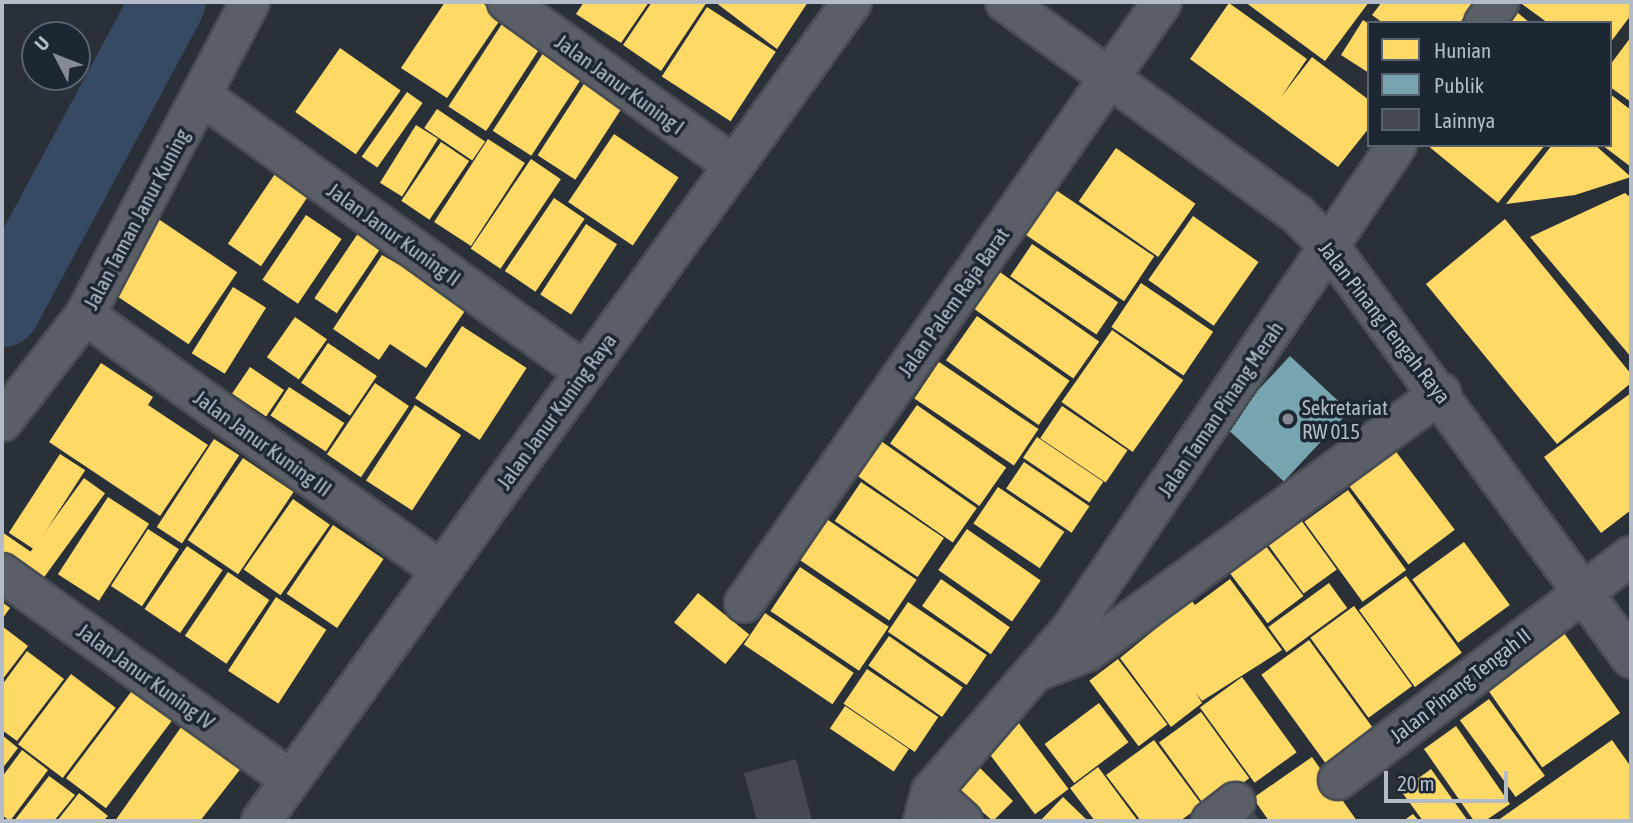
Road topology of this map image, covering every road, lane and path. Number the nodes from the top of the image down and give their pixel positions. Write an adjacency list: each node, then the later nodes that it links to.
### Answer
1 (250, 2): 9 (street, Jalan Taman Janur Kuning)
2 (507, 2): 11 (street, Jalan Janur Kuning I)
3 (852, 2): 11 (street, Jalan Janur Kuning Raya)
4 (1005, 2): 8 (street, Jalan Pinang Tengah Raya)
5 (1162, 2): 8 (street, Jalan Palem Raja Barat)
6 (1499, 2): 7 (street)
7 (1485, 21)
8 (1111, 75): 12 (street, Jalan Pinang Tengah Raya); 21 (street, Jalan Palem Raja Barat)
9 (202, 96): 13 (street, Jalan Taman Janur Kuning); 14 (street, Jalan Janur Kuning II)
10 (1396, 147): 12 (street, Jalan Taman Pinang Merah)
11 (734, 166): 14 (street, Jalan Janur Kuning Raya)
12 (1329, 246): 15 (street, Jalan Pinang Tengah Raya); 23 (street, Jalan Taman Pinang Merah)
13 (85, 315): 16 (street, Jalan Taman Janur Kuning); 18 (street, Jalan Janur Kuning III)
14 (585, 372): 18 (street, Jalan Janur Kuning Raya)
15 (1441, 393): 20 (street, Jalan Pinang Tengah Raya); 23 (street, Jalan Taman Pinang Merah)
16 (2, 422)
17 (1631, 556): 20 (street, Jalan Pinang Tengah II)
18 (440, 571): 24 (street, Jalan Janur Kuning Raya)
19 (2, 573): 24 (street, Jalan Janur Kuning IV)
20 (1582, 591): 22 (street, Jalan Pinang Tengah Raya); 25 (street, Jalan Pinang Tengah II)
21 (744, 603)
22 (1631, 658)
23 (1040, 670): 26 (street, Jalan Taman Pinang Merah)
24 (291, 780): 27 (street, Jalan Janur Kuning Raya)
25 (1338, 780)
26 (927, 806): 28 (street)
27 (261, 821)
28 (963, 821)

